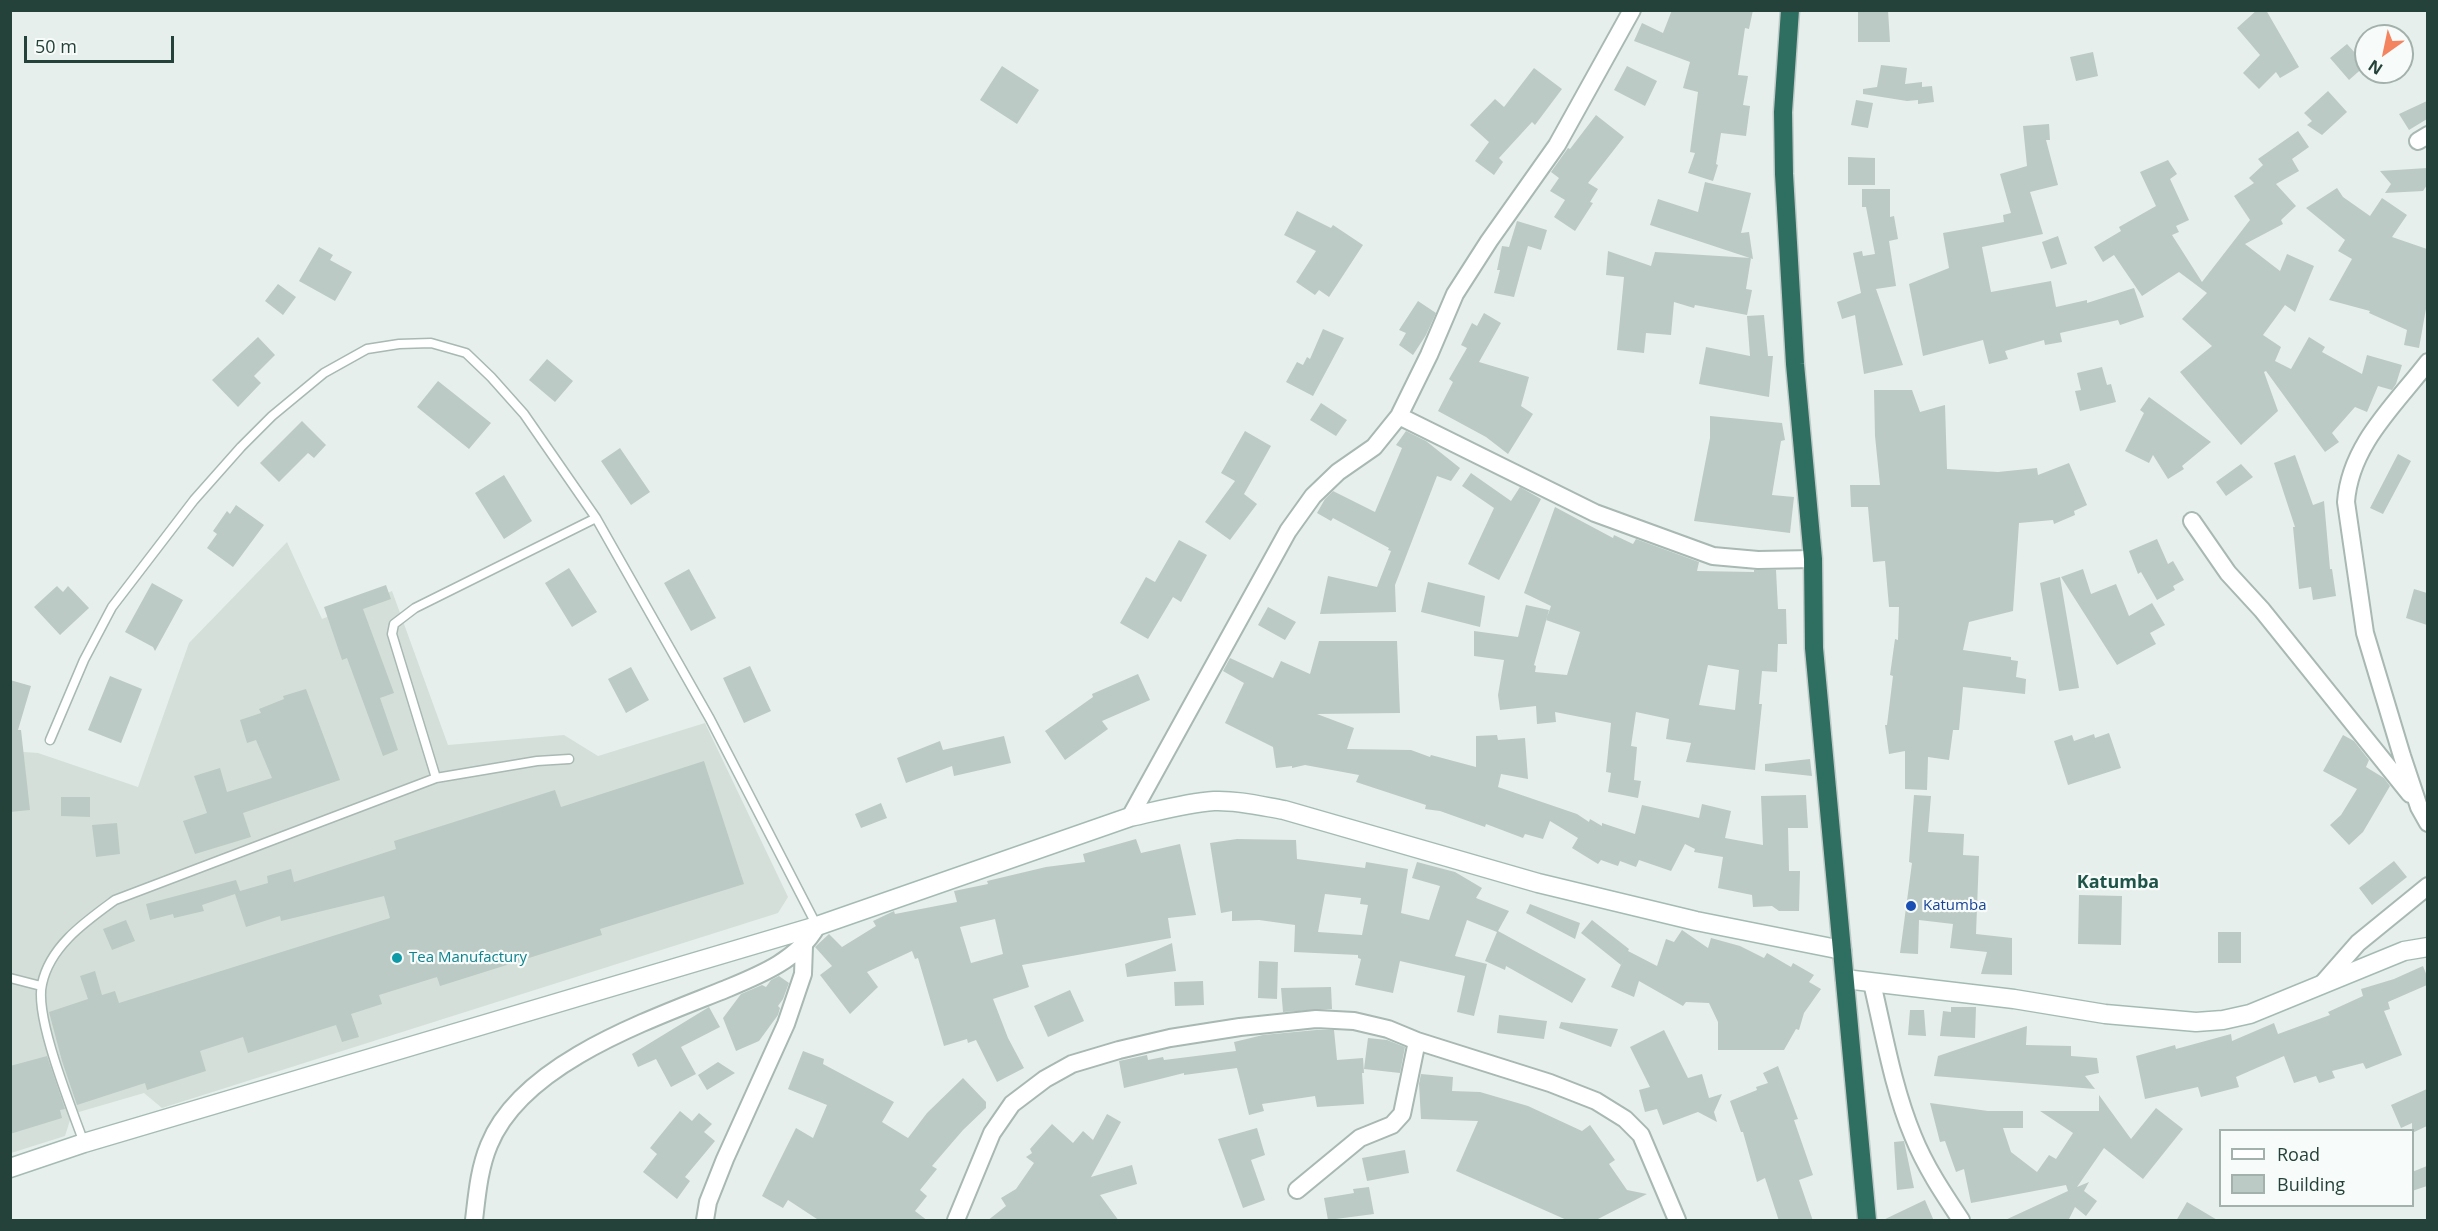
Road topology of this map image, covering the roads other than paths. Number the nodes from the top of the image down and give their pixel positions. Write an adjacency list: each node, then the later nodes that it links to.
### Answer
1 (1632, 10): 4 (street)
2 (1790, 10): 7 (highway)
3 (2427, 362): 11 (street)
4 (1399, 416): 7 (street); 12 (street)
5 (596, 519): 8 (lane); 10 (lane); 15 (lane)
6 (2192, 521): 11 (street)
7 (1813, 559): 18 (highway)
8 (50, 740)
9 (569, 759): 10 (lane)
10 (436, 778): 23 (lane)
11 (2419, 807): 13 (street)
12 (1130, 817): 15 (street); 18 (street)
13 (2427, 823)
14 (2427, 886): 22 (street)
15 (817, 926): 16 (street); 25 (street)
16 (804, 946): 29 (street); 30 (street)
17 (2427, 947): 22 (street)
18 (1842, 950): 20 (highway)
19 (10, 978): 23 (lane)
20 (1845, 980): 21 (street); 32 (highway)
21 (1872, 983): 22 (street); 33 (street)
22 (2322, 984)
23 (41, 986): 25 (lane)
24 (1417, 1041): 27 (street); 28 (street); 31 (street)
25 (84, 1143): 26 (street)
26 (10, 1168)
27 (1297, 1190)
28 (1677, 1220)
29 (474, 1221)
30 (705, 1221)
31 (956, 1221)
32 (1867, 1221)
33 (1961, 1221)

